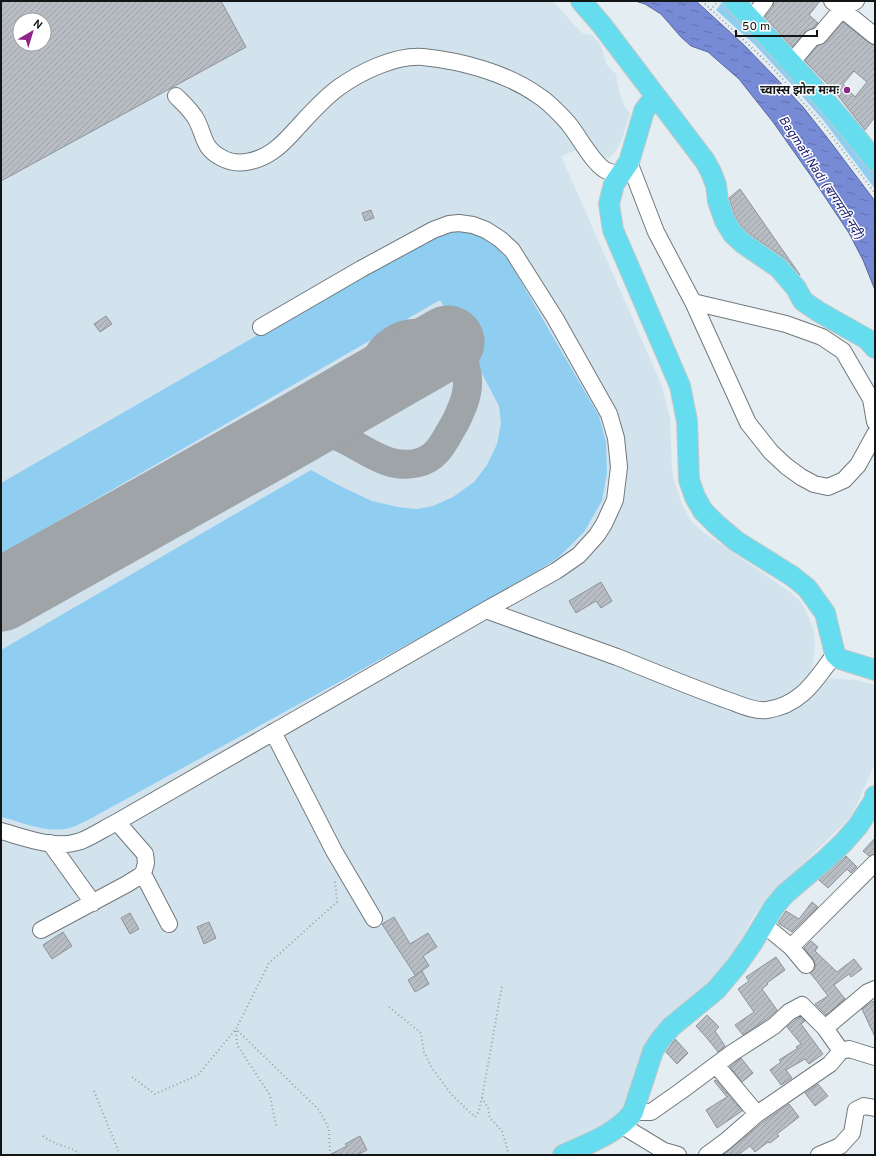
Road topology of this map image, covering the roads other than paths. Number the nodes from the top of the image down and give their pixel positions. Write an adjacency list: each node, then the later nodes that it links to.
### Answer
1 (581, 1): 10 (main road)
2 (734, 1): 6 (main road)
3 (766, 1): 6 (street)
4 (856, 1): 5 (street)
5 (837, 5): 7 (street); 8 (street)
6 (751, 20): 8 (main road)
7 (875, 36)
8 (791, 62): 11 (main road)
9 (176, 96): 12 (street)
10 (660, 102): 12 (main road); 15 (main road)
11 (875, 161)
12 (624, 169): 13 (street); 19 (main road)
13 (693, 302): 16 (street); 17 (street)
14 (261, 327): 18 (street)
15 (875, 348)
16 (875, 422)
17 (875, 434)
18 (486, 610): 19 (street); 21 (street)
19 (835, 654): 20 (main road)
20 (875, 670)
21 (273, 732): 23 (street); 29 (street)
22 (875, 798): 31 (main road)
23 (117, 822): 25 (street); 27 (street)
24 (1, 831): 25 (street)
25 (50, 843): 28 (street)
26 (875, 864): 33 (street)
27 (142, 874): 28 (street); 30 (street)
28 (93, 903): 32 (street)
29 (374, 919)
30 (169, 924)
31 (763, 924): 33 (street); 42 (main road)
32 (40, 930)
33 (791, 947): 34 (street)
34 (806, 965)
35 (873, 992): 36 (street)
36 (825, 1028): 37 (street); 39 (street)
37 (841, 1050): 38 (street); 41 (street)
38 (875, 1057)
39 (716, 1065): 41 (street); 42 (street)
40 (875, 1108): 46 (street)
41 (757, 1114): 45 (street)
42 (627, 1119): 43 (main road); 44 (street)
43 (564, 1155)
44 (678, 1155)
45 (707, 1155)
46 (819, 1155)

